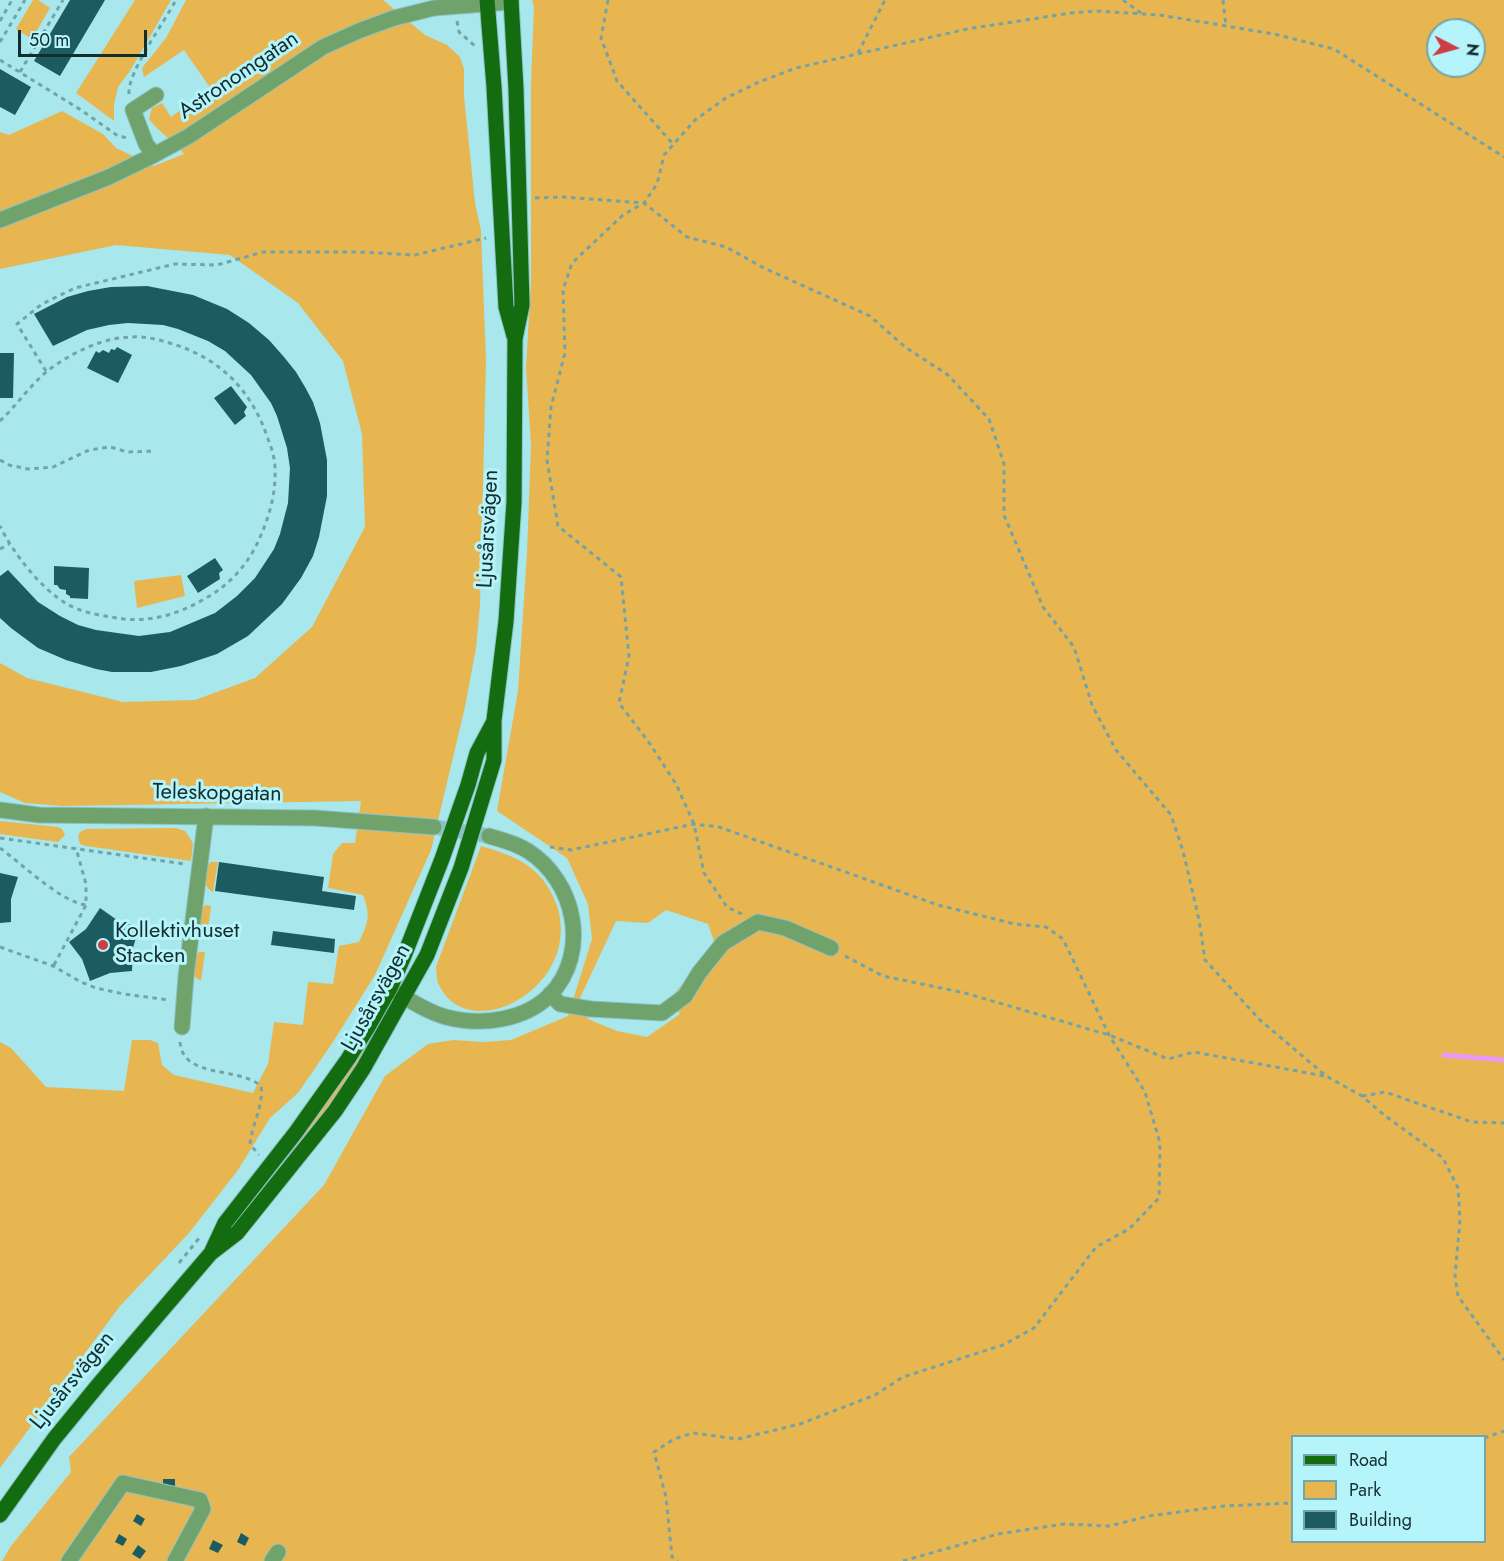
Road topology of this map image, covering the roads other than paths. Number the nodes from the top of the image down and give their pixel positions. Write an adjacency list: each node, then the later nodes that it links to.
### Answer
1 (511, 1): 2 (street, Astronomgatan); 6 (main road, Ljusårsvägen)
2 (487, 2): 4 (street, Astronomgatan); 6 (main road, Ljusårsvägen)
3 (156, 95): 4 (street)
4 (154, 155): 5 (street, Astronomgatan)
5 (0, 220)
6 (515, 339): 7 (main road, Ljusårsvägen)
7 (494, 720): 13 (main road, Ljusårsvägen); 15 (main road, Ljusårsvägen)
8 (0, 810): 9 (street, Teleskopgatan)
9 (206, 816): 10 (street, Teleskopgatan); 16 (street)
10 (434, 827)
11 (489, 836): 14 (street)
12 (831, 948): 14 (street)
13 (390, 988): 15 (street); 17 (main road, Ljusårsvägen)
14 (550, 994): 15 (street)
15 (405, 997): 17 (main road, Ljusårsvägen)
16 (182, 1027)
17 (211, 1253): 18 (main road, Ljusårsvägen)
18 (0, 1515)
19 (69, 1561): 20 (street)
20 (175, 1561)

